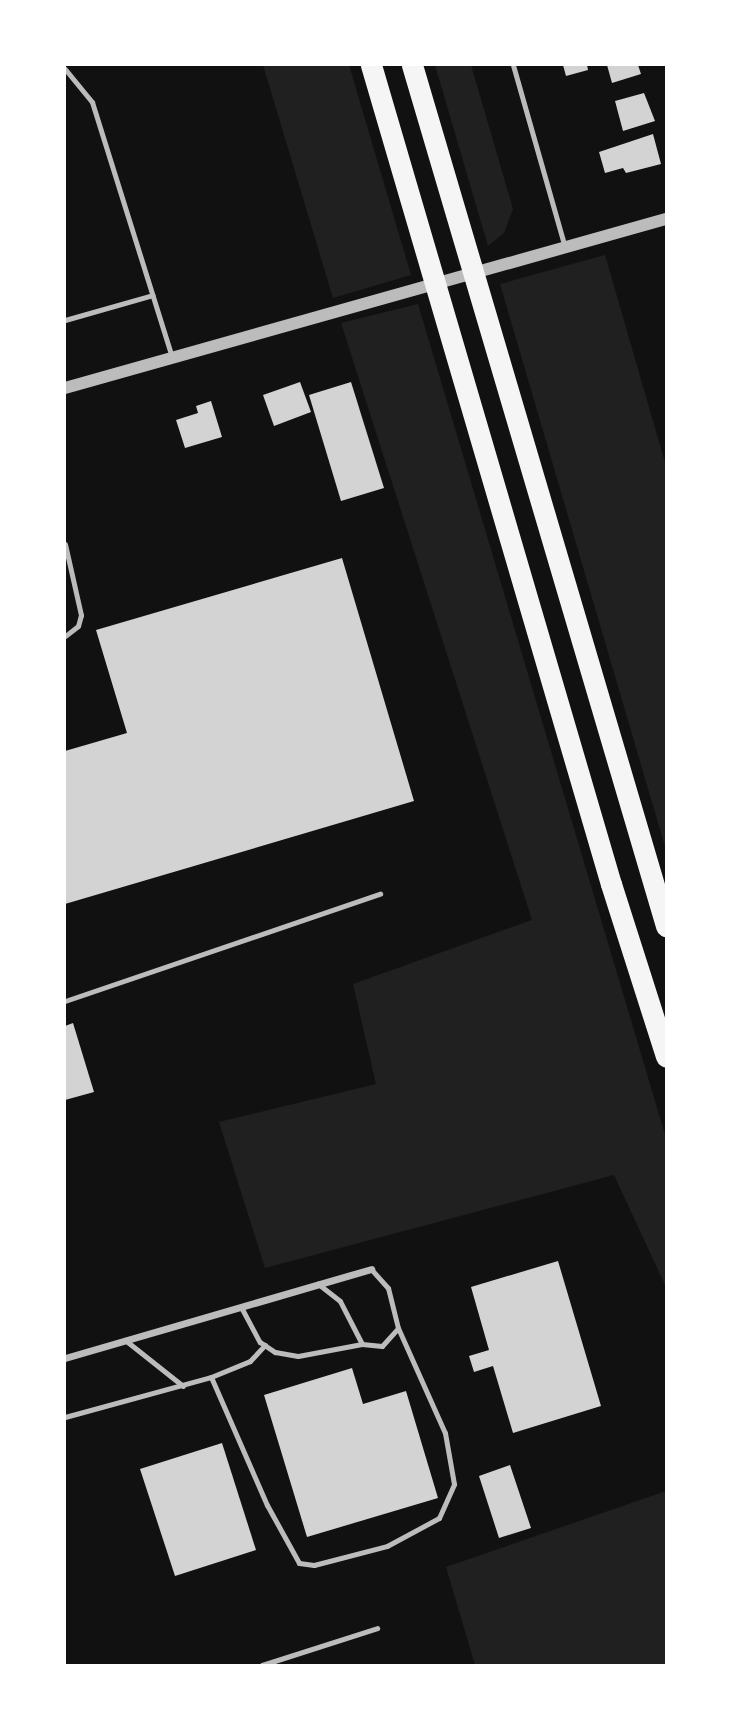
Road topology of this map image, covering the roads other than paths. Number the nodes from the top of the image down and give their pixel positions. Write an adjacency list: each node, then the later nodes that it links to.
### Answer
1 (371, 65): 16 (highway)
2 (412, 65): 14 (highway)
3 (513, 65): 6 (lane)
4 (65, 69): 7 (lane)
5 (666, 219): 6 (street)
6 (565, 248): 9 (street)
7 (153, 295): 8 (lane); 9 (lane)
8 (65, 320)
9 (172, 358): 10 (street)
10 (65, 388)
11 (65, 544): 12 (lane)
12 (65, 636)
13 (380, 894): 15 (lane)
14 (666, 926)
15 (65, 1001)
16 (666, 1056)
17 (371, 1269): 18 (street); 20 (lane)
18 (318, 1284): 19 (street); 22 (lane)
19 (241, 1307): 21 (street); 23 (lane)
20 (398, 1328): 22 (lane); 25 (lane)
21 (125, 1340): 24 (street); 26 (lane)
22 (362, 1344): 23 (lane)
23 (265, 1345): 25 (lane)
24 (65, 1358)
25 (211, 1377): 26 (lane)
26 (183, 1386): 27 (lane)
27 (65, 1417)
28 (377, 1628): 29 (lane)
29 (262, 1665)

